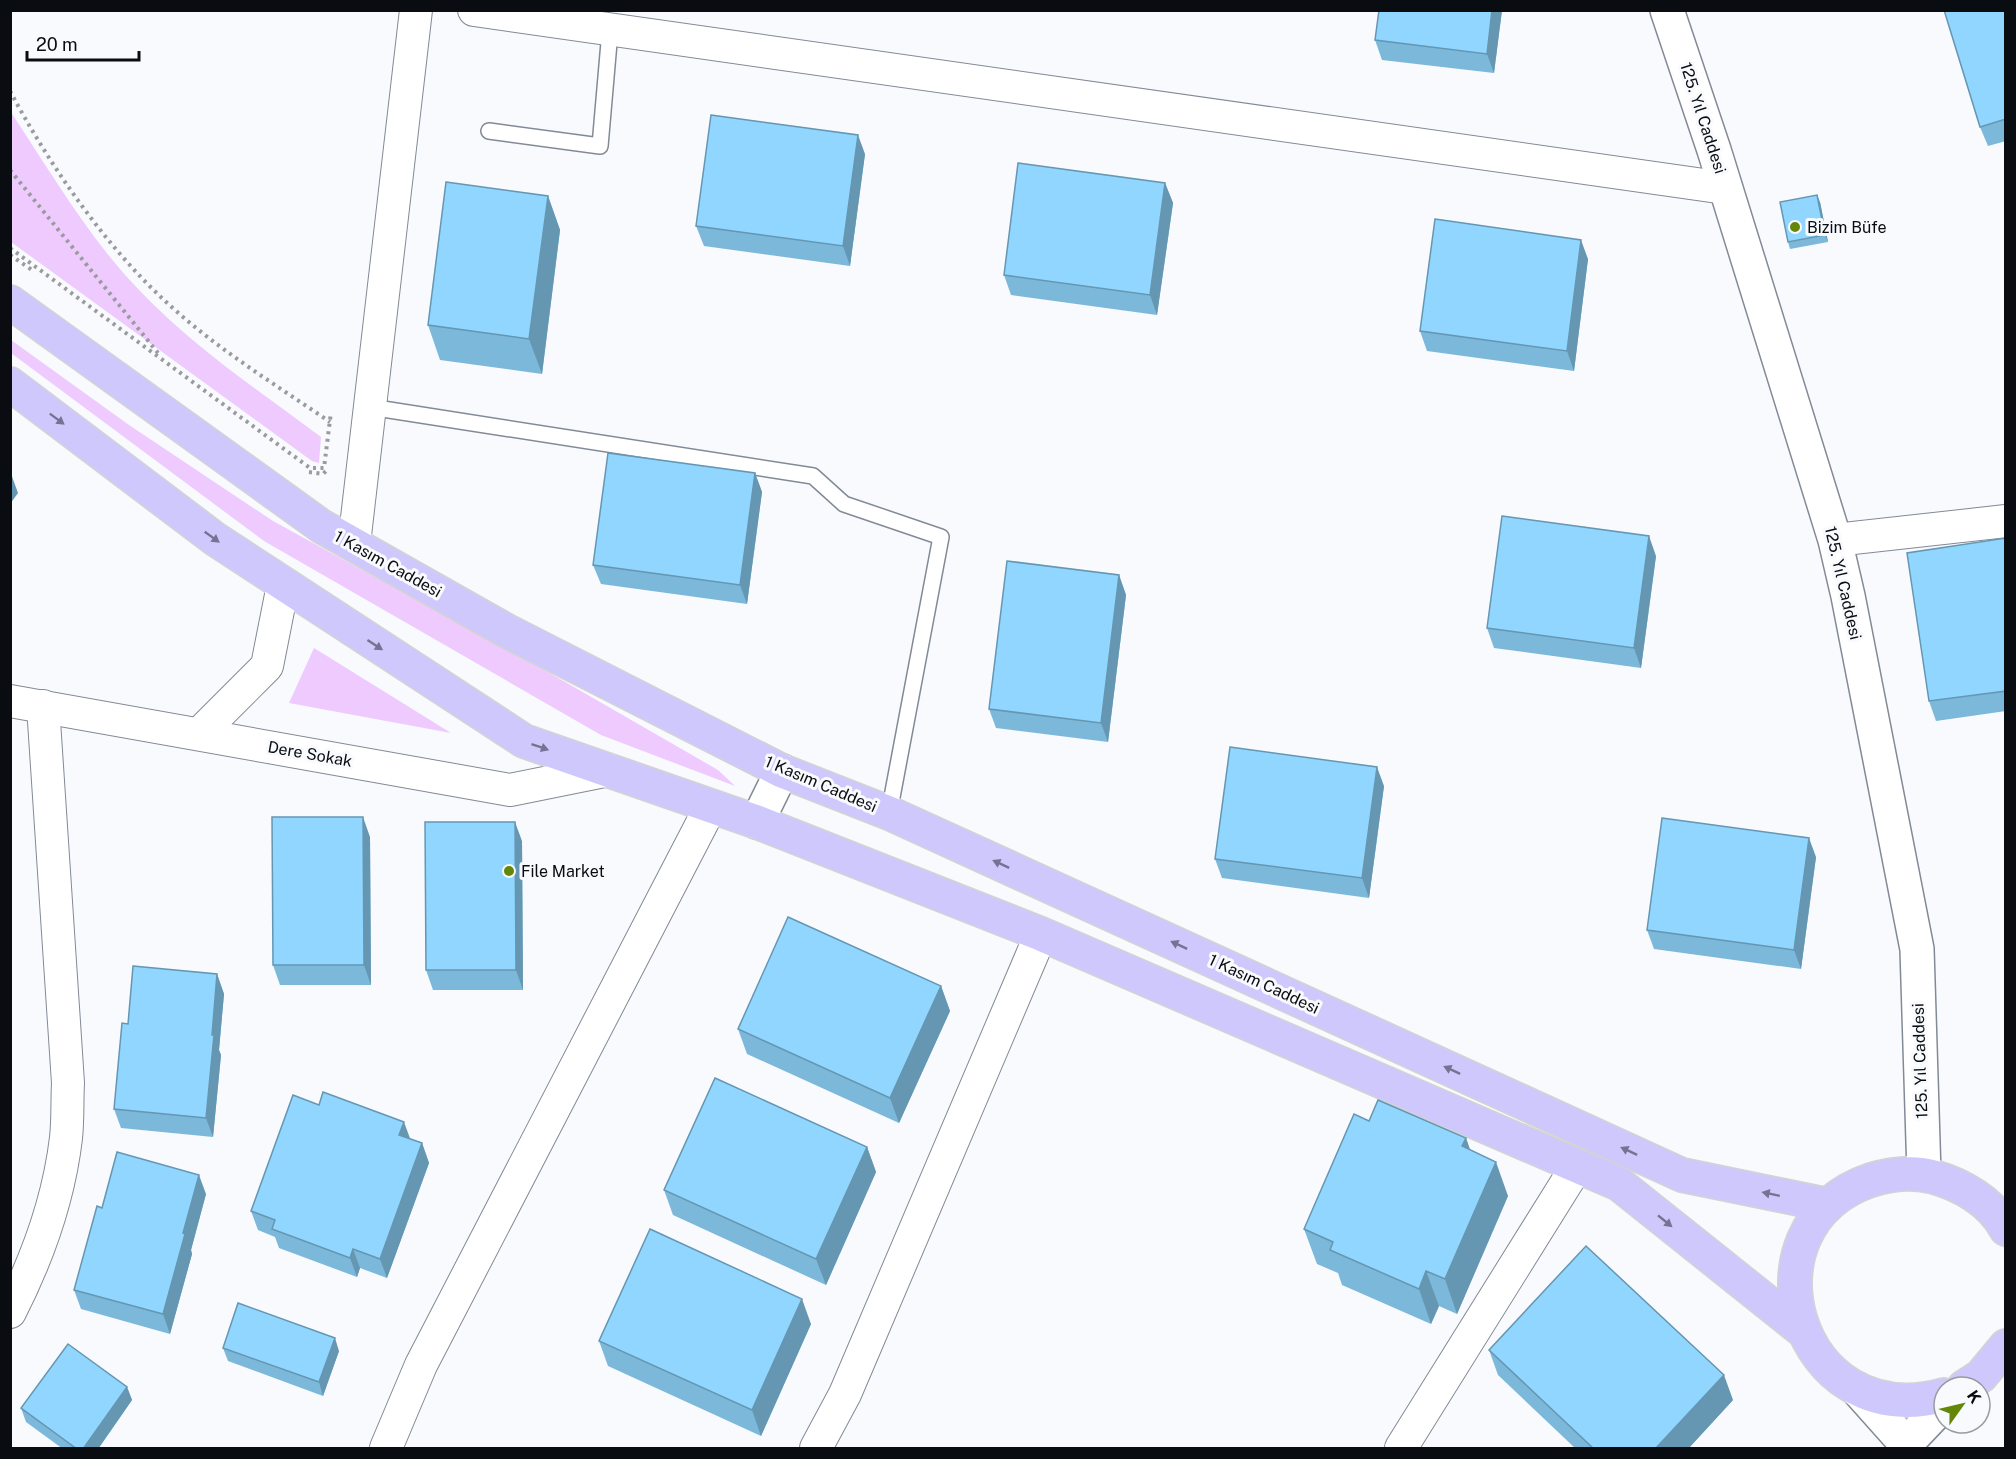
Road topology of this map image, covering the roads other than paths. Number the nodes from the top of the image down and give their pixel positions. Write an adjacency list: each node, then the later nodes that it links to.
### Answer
1 (416, 10): 9 (street)
2 (474, 10): 4 (street)
3 (1667, 10): 6 (street, 125. Yıl Caddesi)
4 (610, 31): 5 (lane); 6 (street)
5 (489, 131)
6 (1725, 188): 11 (street, 125. Yıl Caddesi)
7 (10, 302): 12 (main road, 1 Kasım Caddesi)
8 (10, 384): 13 (main road, one-way to 13)
9 (370, 407): 12 (street); 20 (lane)
10 (2006, 521): 11 (street)
11 (1835, 540): 24 (street, 125. Yıl Caddesi)
12 (354, 544): 18 (main road, 1 Kasım Caddesi)
13 (283, 585): 16 (street); 17 (main road, one-way to 17)
14 (10, 700): 15 (street, Dere Sokak)
15 (43, 706): 16 (street, Dere Sokak); 28 (street)
16 (199, 734): 17 (street, Dere Sokak)
17 (609, 770): 19 (main road)
18 (782, 771): 20 (main road, 1 Kasım Caddesi); 21 (street)
19 (711, 806): 21 (main road); 36 (street)
20 (889, 813): 26 (main road, 1 Kasım Caddesi, one-way to 20)
21 (757, 822): 22 (main road)
22 (1041, 934): 23 (main road); 37 (street)
23 (1577, 1166): 29 (main road, one-way to 29); 38 (street)
24 (1924, 1174): 25 (main road); 26 (main road)
25 (1993, 1197): 27 (main road)
26 (1828, 1205): 29 (main road)
27 (2006, 1229)
28 (10, 1312)
29 (1802, 1330): 32 (main road)
30 (2004, 1351): 31 (main road)
31 (1982, 1375)
32 (1857, 1389): 33 (main road); 35 (street)
33 (1932, 1398)
34 (1932, 1417): 35 (street)
35 (1905, 1447)
36 (386, 1449)
37 (816, 1449)
38 (1401, 1449)

